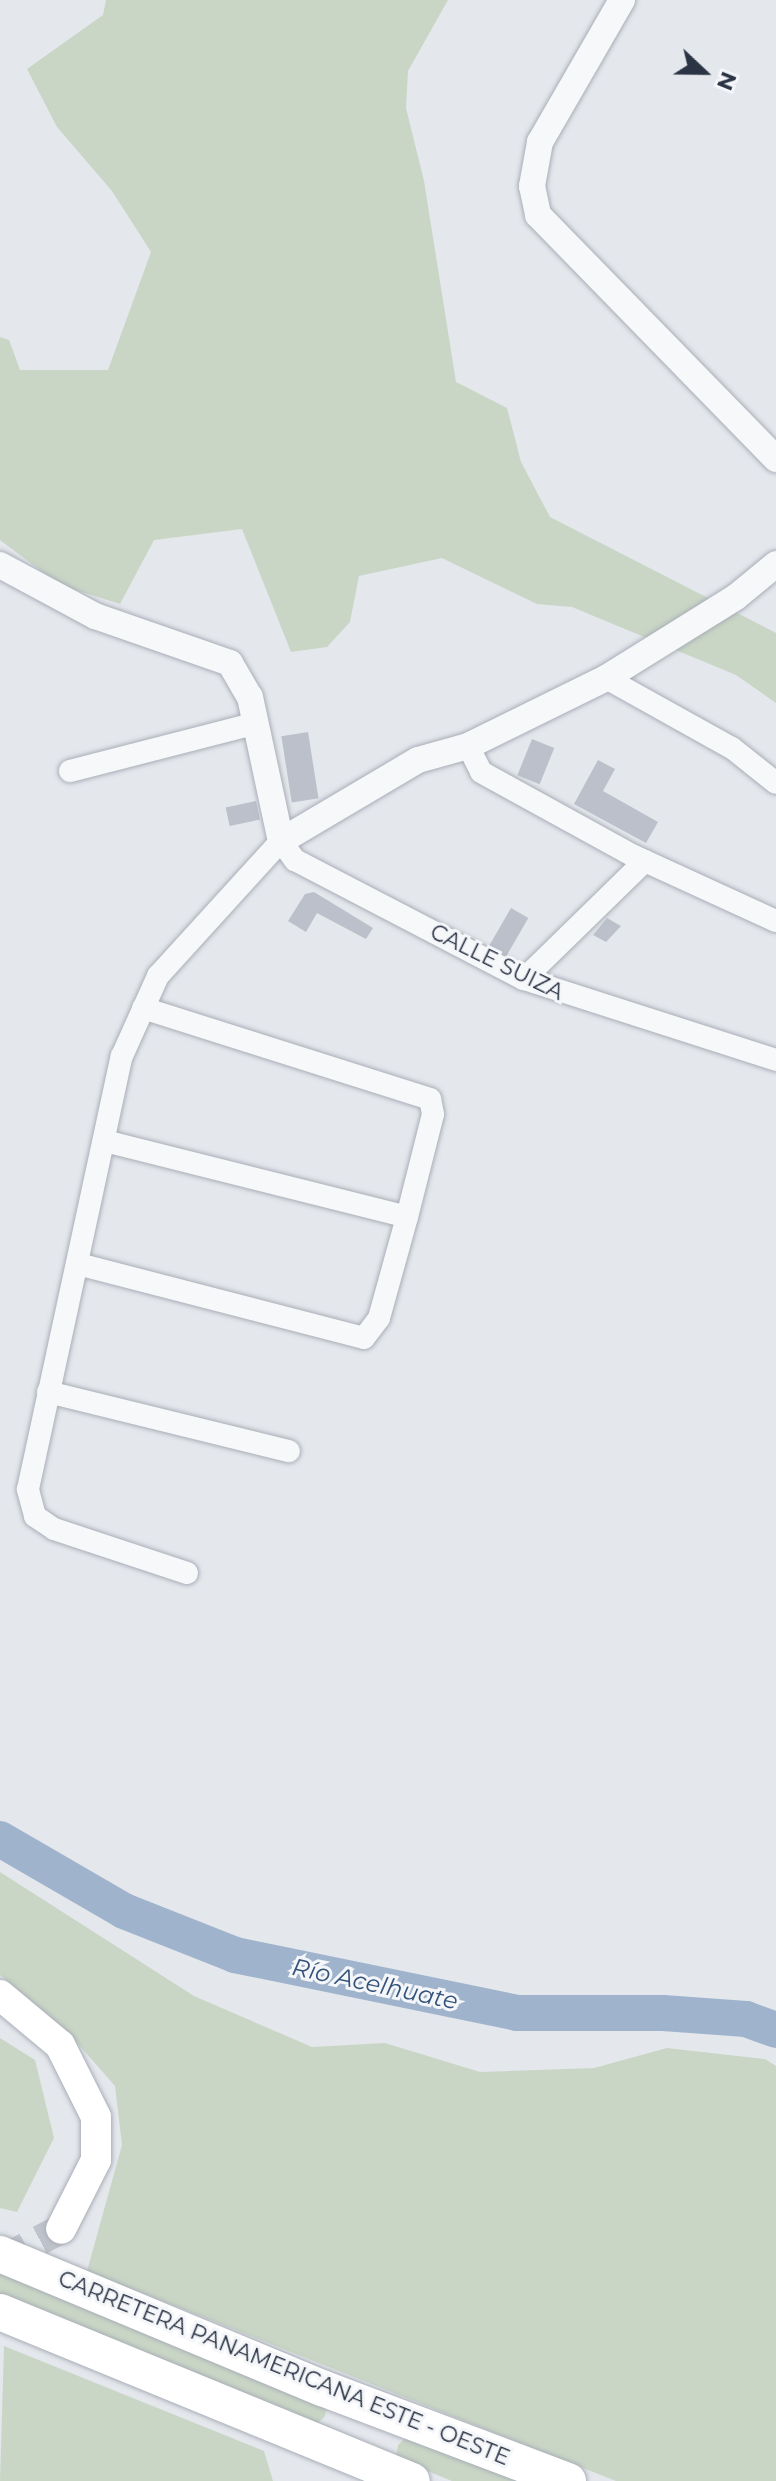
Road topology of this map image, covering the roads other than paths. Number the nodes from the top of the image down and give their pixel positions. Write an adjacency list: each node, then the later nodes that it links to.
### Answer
1 (622, 0): 2 (street)
2 (776, 459)
3 (776, 564): 5 (street)
4 (0, 565): 6 (street)
5 (606, 678): 7 (street); 9 (street)
6 (257, 723): 8 (street); 10 (street)
7 (468, 746): 10 (street); 11 (street)
8 (70, 771)
9 (776, 783)
10 (281, 841): 13 (street, CALLE SUIZA); 14 (street)
11 (645, 861): 12 (street); 13 (street)
12 (776, 921)
13 (524, 979): 15 (street, CALLE SUIZA)
14 (143, 1008): 16 (street); 17 (street)
15 (776, 1060)
16 (105, 1141): 17 (street); 18 (street)
17 (407, 1217): 18 (street)
18 (78, 1264): 19 (street)
19 (48, 1392): 20 (street); 21 (street)
20 (289, 1451)
21 (187, 1573)
22 (0, 1995): 23 (main road)
23 (61, 2229)
24 (0, 2254): 26 (highway, CARRETERA PANAMERICANA ESTE - OESTE)
25 (2, 2314): 28 (highway)
26 (322, 2388): 27 (highway, CARRETERA PANAMERICANA ESTE - OESTE); 28 (highway)
27 (417, 2424): 29 (highway); 30 (highway, CARRETERA PANAMERICANA ESTE - OESTE)
28 (303, 2434): 29 (highway)
29 (404, 2478)
30 (568, 2481)

